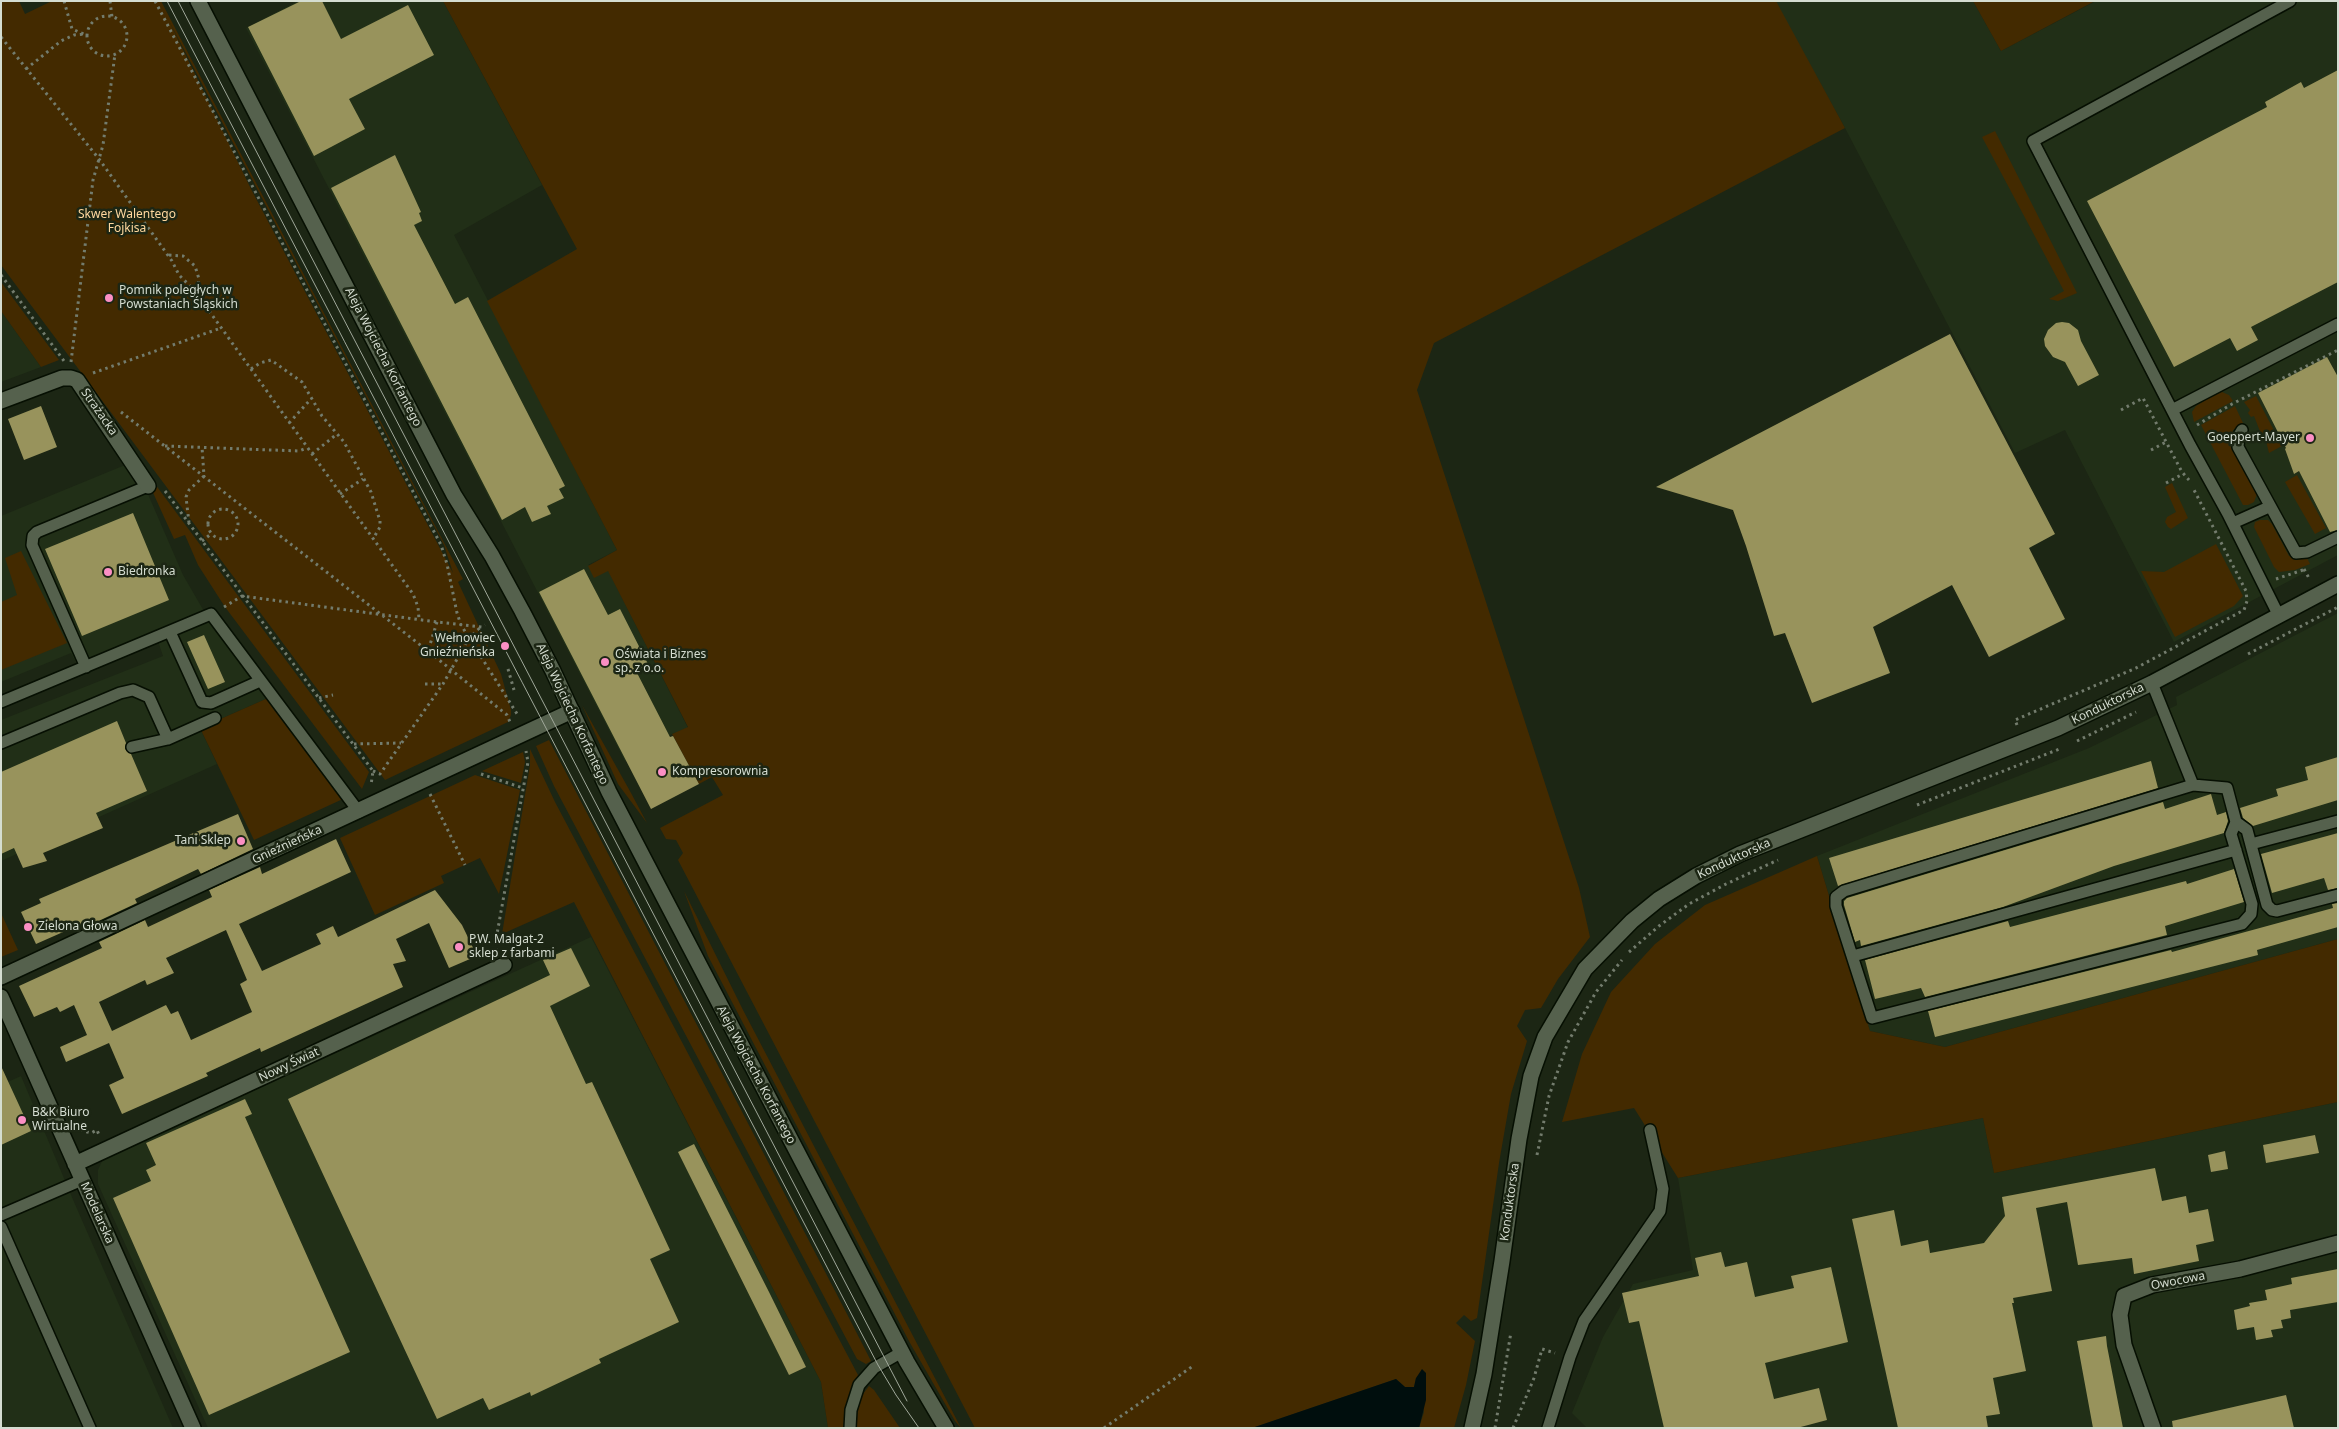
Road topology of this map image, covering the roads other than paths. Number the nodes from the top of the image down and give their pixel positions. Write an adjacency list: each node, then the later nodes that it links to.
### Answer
1 (198, 1): 18 (street, Aleja Wojciecha Korfantego)
2 (2290, 1): 5 (lane)
3 (2338, 324): 5 (lane)
4 (1, 401): 7 (street, Strażacka)
5 (2172, 410): 9 (lane)
6 (2242, 430): 8 (lane)
7 (154, 485): 14 (lane)
8 (2269, 507): 9 (lane); 10 (lane)
9 (2233, 523): 12 (lane)
10 (2338, 536)
11 (2338, 584): 12 (street, Konduktorska)
12 (2279, 616): 16 (street, Konduktorska)
13 (170, 632): 14 (lane); 15 (lane); 15 (lane)
14 (86, 667): 17 (lane)
15 (260, 680): 24 (lane)
16 (2152, 683): 23 (lane); 45 (street, Konduktorska)
17 (1, 702)
18 (572, 711): 24 (street, Gnieźnieńska); 40 (street, Aleja Wojciecha Korfantego)
19 (215, 718): 20 (lane)
20 (168, 739): 21 (lane); 22 (lane)
21 (1, 743)
22 (132, 747)
23 (2193, 785): 26 (lane); 30 (lane)
24 (359, 812): 32 (street, Gnieźnieńska)
25 (2338, 821): 27 (lane)
26 (2236, 822): 27 (lane); 28 (lane)
27 (2251, 844): 29 (lane)
28 (2236, 850): 30 (lane); 30 (lane)
29 (2338, 895)
30 (1853, 956)
31 (504, 965): 35 (street, Nowy Świat)
32 (1, 977)
33 (1, 997): 35 (street, Modelarska)
34 (1650, 1130): 46 (lane)
35 (75, 1164): 36 (street, Modelarska)
36 (82, 1180): 37 (lane); 42 (street, Modelarska)
37 (1, 1215)
38 (1, 1227): 41 (lane)
39 (2338, 1243): 47 (street, Owocowa)
40 (902, 1352): 43 (lane); 44 (street, Aleja Wojciecha Korfantego)
41 (90, 1428)
42 (193, 1428)
43 (850, 1428)
44 (946, 1428)
45 (1472, 1428)
46 (1548, 1428)
47 (2153, 1428)

